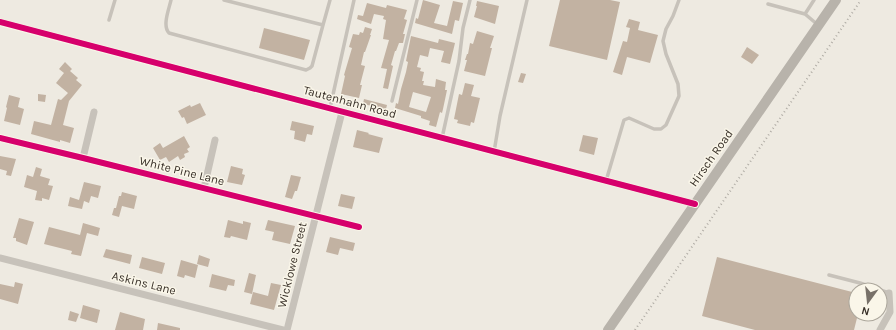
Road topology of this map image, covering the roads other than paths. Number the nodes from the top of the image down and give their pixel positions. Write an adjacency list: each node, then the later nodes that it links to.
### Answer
1 (114, 0): 14 (lane)
2 (172, 0): 17 (lane)
3 (224, 0): 17 (lane)
4 (330, 0): 17 (lane)
5 (354, 0): 19 (lane)
6 (417, 0): 18 (lane)
7 (470, 0): 23 (lane)
8 (527, 0): 25 (lane)
9 (679, 0): 27 (lane)
10 (814, 0): 13 (lane)
11 (836, 0): 16 (main road, Hirsch Road)
12 (768, 4): 13 (lane)
13 (805, 14): 16 (lane)
14 (109, 20)
15 (0, 22): 19 (street, Tautenhahn Road)
16 (819, 25): 29 (main road, Hirsch Road)
17 (323, 26)
18 (392, 101)
19 (330, 108): 21 (street, Tautenhahn Road)
20 (94, 112): 26 (street)
21 (342, 112): 23 (street, Tautenhahn Road); 30 (street, Wicklowe Street)
22 (0, 138): 26 (street, White Pine Lane)
23 (442, 138): 25 (street, Tautenhahn Road)
24 (215, 140): 28 (street)
25 (494, 152): 27 (street, Tautenhahn Road)
26 (83, 158): 28 (street, White Pine Lane)
27 (606, 181): 29 (street, Tautenhahn Road)
28 (204, 188): 30 (street, White Pine Lane)
29 (695, 204): 37 (main road, Hirsch Road)
30 (316, 216): 31 (street, White Pine Lane); 36 (street, Wicklowe Street)
31 (359, 227)
32 (0, 258): 35 (street, Askins Lane)
33 (828, 275): 34 (lane)
34 (889, 292): 38 (street)
35 (283, 330)
36 (287, 330)
37 (608, 330)
38 (880, 330)

